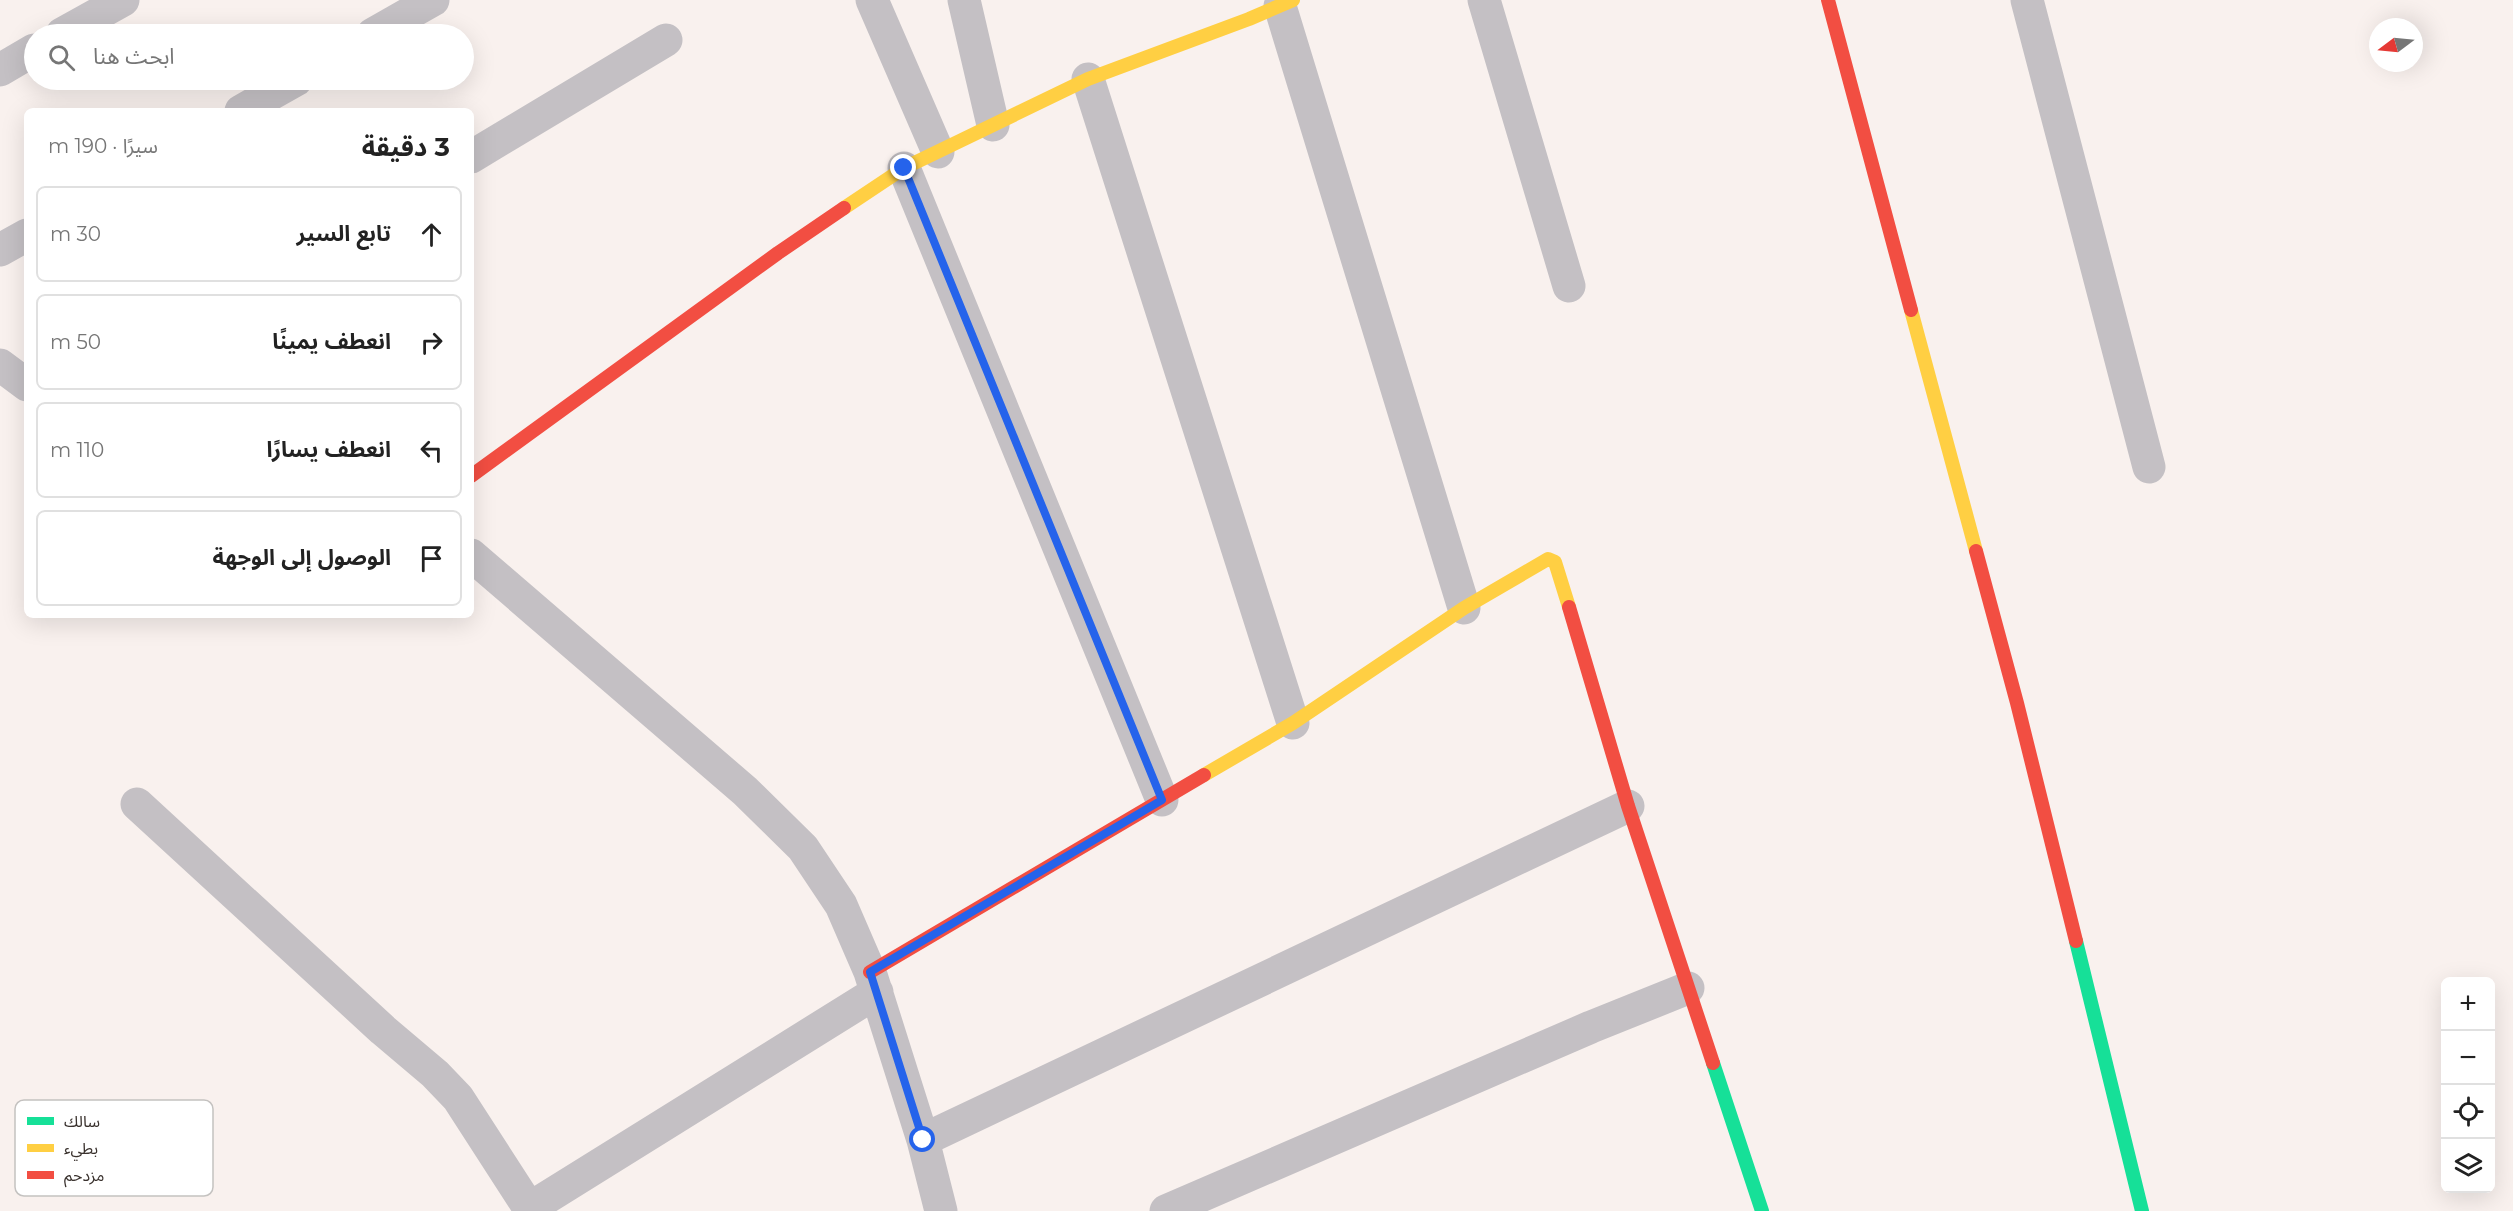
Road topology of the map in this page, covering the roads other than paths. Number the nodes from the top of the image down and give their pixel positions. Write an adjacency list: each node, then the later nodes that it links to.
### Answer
1 (123, 0): 9 (street)
2 (433, 0): 10 (street)
3 (872, 0): 18 (street)
4 (964, 0): 17 (street)
5 (1484, 0): 23 (street)
6 (1828, 0): 42 (street)
7 (2027, 0): 26 (street)
8 (1287, 3): 14 (street); 29 (street)
9 (80, 24)
10 (391, 24)
11 (666, 40): 19 (street)
12 (24, 56): 13 (street)
13 (0, 70)
14 (1088, 79): 17 (street); 30 (street)
15 (278, 90): 16 (street)
16 (246, 108)
17 (993, 125): 18 (street)
18 (938, 152): 20 (street)
19 (474, 155)
20 (904, 168): 27 (street); 31 (street)
21 (24, 237): 22 (street)
22 (0, 250)
23 (1569, 286)
24 (0, 365): 25 (street)
25 (24, 383)
26 (2149, 467)
27 (474, 474)
28 (474, 558): 34 (street)
29 (1464, 608): 30 (street); 33 (street)
30 (1293, 723): 31 (street)
31 (1162, 800): 34 (street)
32 (137, 804): 38 (street)
33 (1628, 806): 35 (street); 36 (street)
34 (873, 982): 36 (street); 38 (street)
35 (1688, 988): 37 (street); 41 (street)
36 (923, 1140): 39 (street)
37 (1199, 1204): 40 (street)
38 (530, 1210)
39 (941, 1211)
40 (1166, 1211)
41 (1762, 1211)
42 (2142, 1211)

